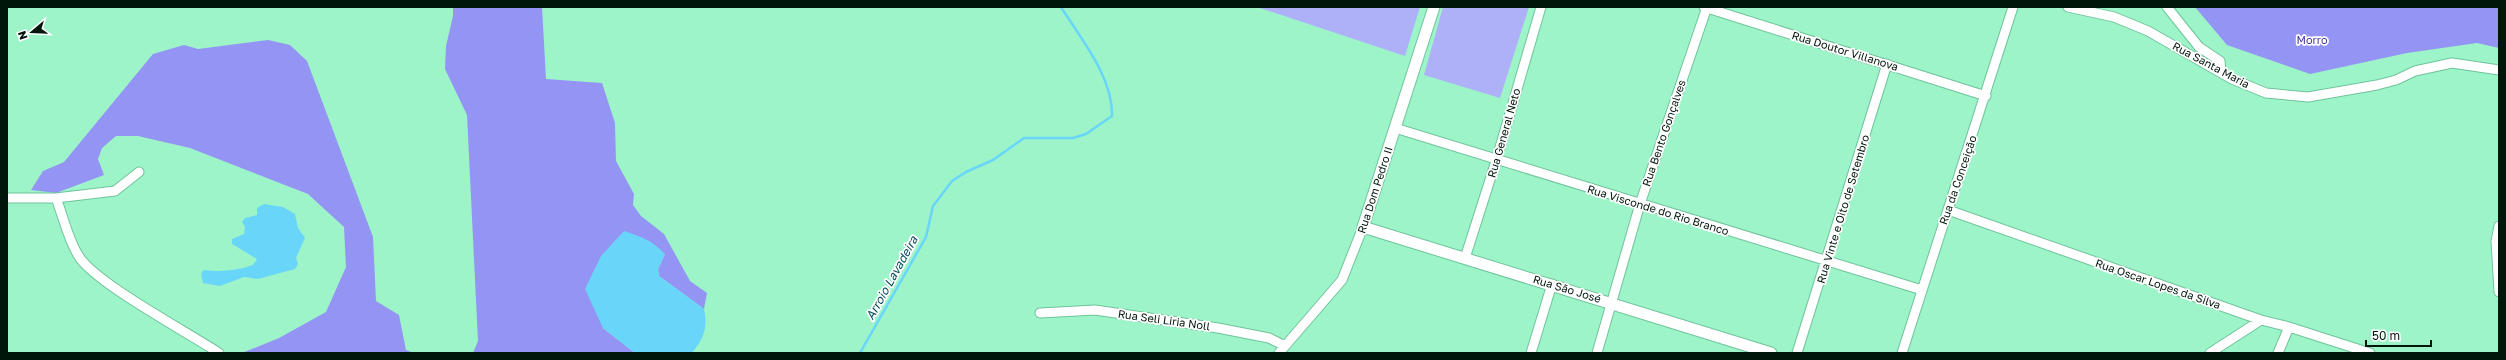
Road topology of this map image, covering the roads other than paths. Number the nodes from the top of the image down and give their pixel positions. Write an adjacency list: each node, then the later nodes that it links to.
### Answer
1 (1434, 7): 11 (main road, Rua Dom Pedro II)
2 (1541, 7): 12 (street, Rua General Neto)
3 (1706, 7): 7 (street, Rua Doutor Villanova); 16 (street, Rua Bento Gonçalves)
4 (2013, 7): 10 (street, Rua da Conceição)
5 (2068, 7): 9 (street, Rua Santa Maria)
6 (2167, 7): 9 (street)
7 (1887, 64): 10 (street, Rua Doutor Villanova); 21 (street, Rua Vinte e Oito de Setembro)
8 (2499, 70): 9 (street, Rua Santa Maria)
9 (2221, 71)
10 (1986, 96): 17 (street, Rua da Conceição)
11 (1395, 128): 12 (street, Rua Visconde do Rio Branco); 19 (main road, Rua Dom Pedro II)
12 (1496, 161): 16 (street, Rua Visconde do Rio Branco); 20 (street, Rua General Neto)
13 (139, 172): 15 (street)
14 (7, 198): 15 (street)
15 (56, 198): 30 (street)
16 (1640, 204): 21 (street, Rua Visconde do Rio Branco); 25 (street, Rua Bento Gonçalves)
17 (1948, 210): 23 (street, Rua da Conceição); 27 (street, Rua Oscar Lopes da Silva)
18 (2499, 226): 24 (street)
19 (1363, 227): 20 (main road, Rua São José); 29 (street, Rua Dom Pedro II)
20 (1465, 258): 22 (main road, Rua São José)
21 (1826, 262): 23 (street, Rua Visconde do Rio Branco); 34 (street, Rua Vinte e Oito de Setembro)
22 (1552, 284): 25 (main road, Rua São José); 31 (street)
23 (1922, 290): 35 (street, Rua da Conceição)
24 (2499, 292)
25 (1612, 302): 32 (street, Rua Bento Gonçalves); 33 (main road, Rua São José)
26 (1040, 313): 29 (street, Rua Seli Liria Noll)
27 (2261, 320): 28 (street, Rua Oscar Lopes da Silva); 36 (street)
28 (2289, 327): 37 (street); 38 (street, Rua Oscar Lopes da Silva)
29 (1282, 350)
30 (219, 353)
31 (1531, 353)
32 (1596, 353)
33 (1771, 353)
34 (1797, 353)
35 (1902, 353)
36 (2210, 353)
37 (2278, 353)
38 (2370, 353)

